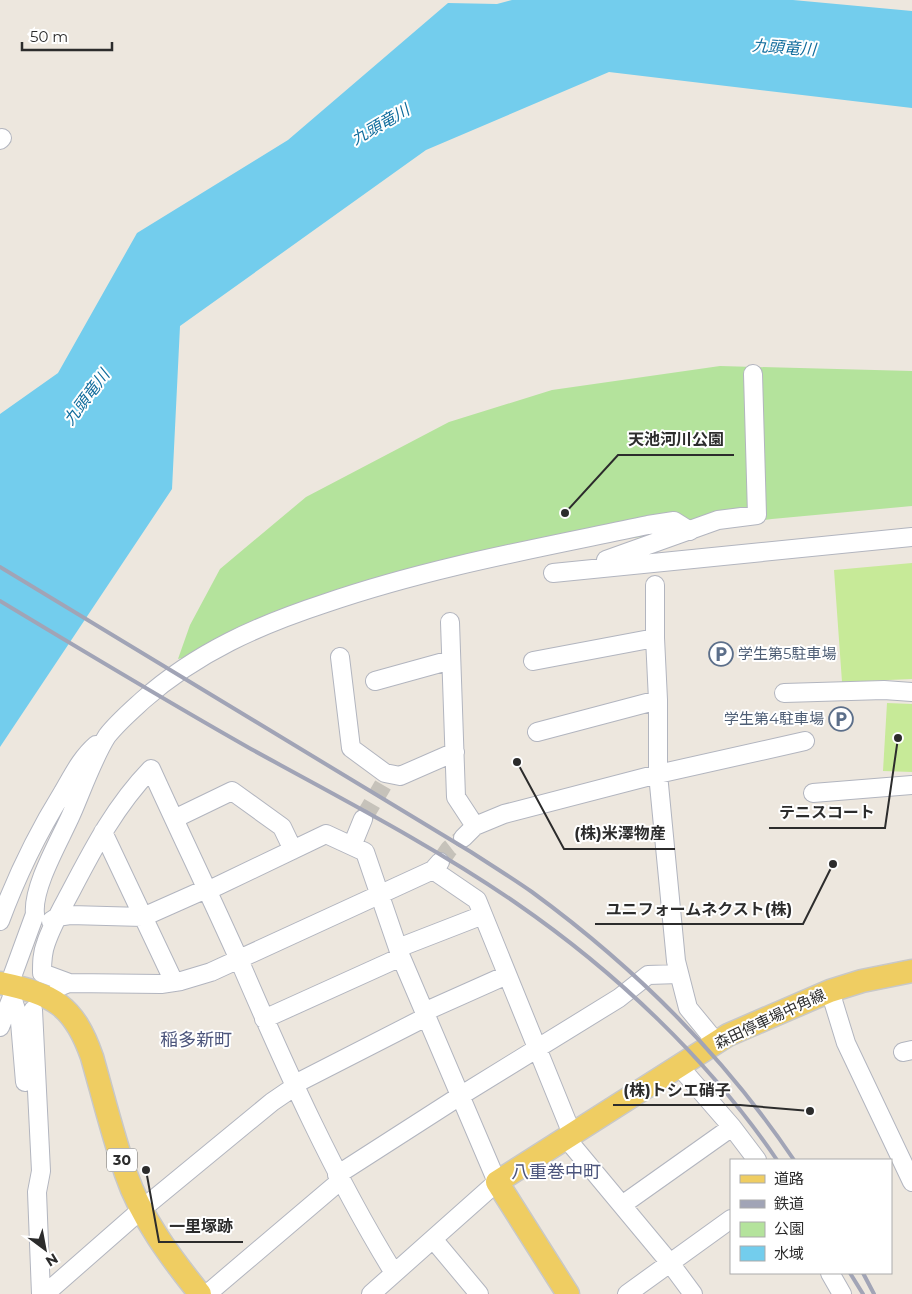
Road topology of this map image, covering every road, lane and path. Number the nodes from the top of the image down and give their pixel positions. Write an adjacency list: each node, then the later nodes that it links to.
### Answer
1 (753, 374): 2 (street)
2 (690, 531): 4 (street); 17 (street)
3 (912, 537): 4 (street)
4 (576, 570): 5 (street)
5 (553, 573)
6 (655, 585): 8 (street)
7 (450, 622): 10 (street)
8 (656, 638): 11 (street); 15 (street)
9 (340, 657): 19 (street)
10 (451, 660): 12 (street); 19 (street)
11 (533, 661)
12 (375, 682)
13 (912, 692): 14 (street)
14 (784, 694)
15 (658, 700): 16 (street); 20 (street)
16 (537, 732)
17 (108, 736): 33 (street); 40 (street)
18 (805, 741): 20 (street)
19 (455, 752): 20 (street)
20 (658, 774): 37 (street)
21 (912, 785): 22 (street)
22 (814, 793)
23 (174, 819): 25 (street); 27 (street); 28 (street)
24 (363, 819): 26 (street)
25 (103, 832): 31 (street); 32 (street)
26 (352, 846): 27 (street); 29 (street)
27 (293, 850): 28 (street)
28 (206, 890): 32 (street); 35 (street)
29 (379, 895): 30 (street); 34 (street); 35 (street)
30 (483, 915): 34 (street); 38 (street)
31 (57, 917): 32 (street); 39 (street); 40 (street)
32 (143, 918): 39 (street)
33 (0, 921)
34 (399, 952): 43 (street); 44 (street)
35 (239, 961): 39 (street); 44 (street)
36 (912, 971): 41 (main road, 森田停車場中角線)
37 (680, 974): 46 (street); 47 (street)
38 (507, 975): 43 (street); 47 (street)
39 (174, 982)
40 (9, 983): 45 (street); 57 (street); 59 (main road, 30)
41 (830, 991): 46 (main road, 森田停車場中角線); 56 (street)
42 (33, 1010): 57 (street)
43 (425, 1015): 49 (street); 50 (street)
44 (264, 1019): 49 (street)
45 (0, 1027)
46 (716, 1042): 48 (main road, 森田停車場中角線)
47 (538, 1049): 50 (street); 52 (street)
48 (679, 1066): 51 (street); 52 (main road, 森田停車場中角線)
49 (294, 1086): 54 (street); 59 (street)
50 (460, 1096): 54 (street); 55 (street)
51 (732, 1127): 53 (street); 58 (street)
52 (569, 1136): 55 (main road, 森田停車場中角線); 58 (street)
53 (756, 1159)
54 (339, 1178): 63 (street); 68 (street)
55 (497, 1182): 61 (street); 71 (main road)
56 (912, 1182)
57 (37, 1192): 65 (street)
58 (622, 1205): 62 (street)
59 (142, 1209): 66 (street); 67 (main road, 30)
60 (730, 1220): 62 (street)
61 (433, 1240): 63 (street); 70 (street)
62 (670, 1263): 72 (street); 73 (street)
63 (394, 1273): 69 (street)
64 (831, 1274): 74 (street)
65 (41, 1294)
66 (46, 1294)
67 (200, 1294)
68 (207, 1294)
69 (371, 1294)
70 (479, 1294)
71 (568, 1294)
72 (627, 1294)
73 (693, 1294)
74 (842, 1294)

